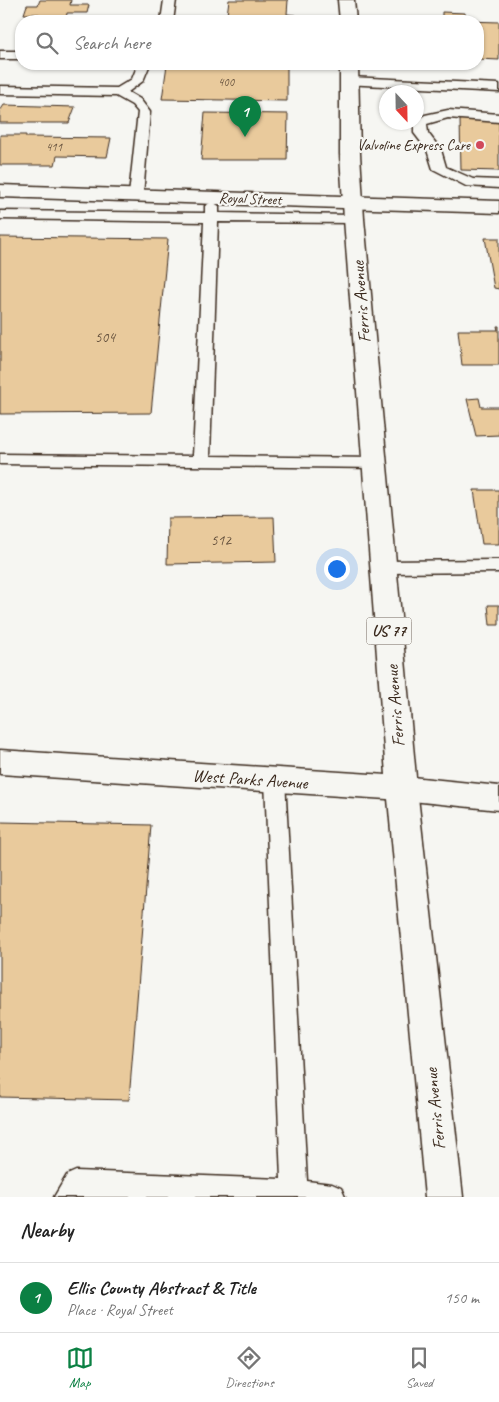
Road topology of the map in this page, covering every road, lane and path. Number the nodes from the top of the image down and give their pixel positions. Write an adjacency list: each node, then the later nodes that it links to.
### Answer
1 (170, 0): 3 (lane)
2 (346, 0): 4 (main road)
3 (168, 15)
4 (347, 15)
5 (0, 55): 6 (lane)
6 (15, 55)
7 (143, 70): 11 (lane)
8 (349, 72): 9 (lane); 20 (main road, Ferris Avenue / US 77)
9 (499, 88)
10 (0, 90): 11 (lane)
11 (119, 92): 16 (lane)
12 (499, 118): 13 (lane)
13 (471, 183): 14 (lane); 17 (lane)
14 (499, 184)
15 (0, 191): 16 (main road, Royal Street)
16 (136, 195): 18 (main road, Royal Street)
17 (474, 206): 19 (main road, Royal Street); 20 (main road, Royal Street)
18 (212, 207): 20 (main road, Royal Street); 21 (lane); 23 (lane)
19 (499, 207)
20 (354, 211): 24 (main road, Ferris Avenue / US 77)
21 (0, 214)
22 (0, 459): 23 (lane)
23 (201, 462): 24 (lane)
24 (375, 464): 26 (main road, Ferris Avenue / US 77)
25 (499, 566): 26 (lane)
26 (384, 567): 29 (main road, Ferris Avenue / US 77)
27 (0, 762): 28 (main road, West Parks Avenue)
28 (275, 780): 29 (main road, West Parks Avenue); 31 (lane)
29 (402, 788): 30 (main road, West Parks Avenue); 34 (main road, Ferris Avenue / US 77)
30 (499, 798)
31 (295, 1192): 32 (lane); 33 (lane)
32 (67, 1197)
33 (332, 1197)
34 (444, 1197)

